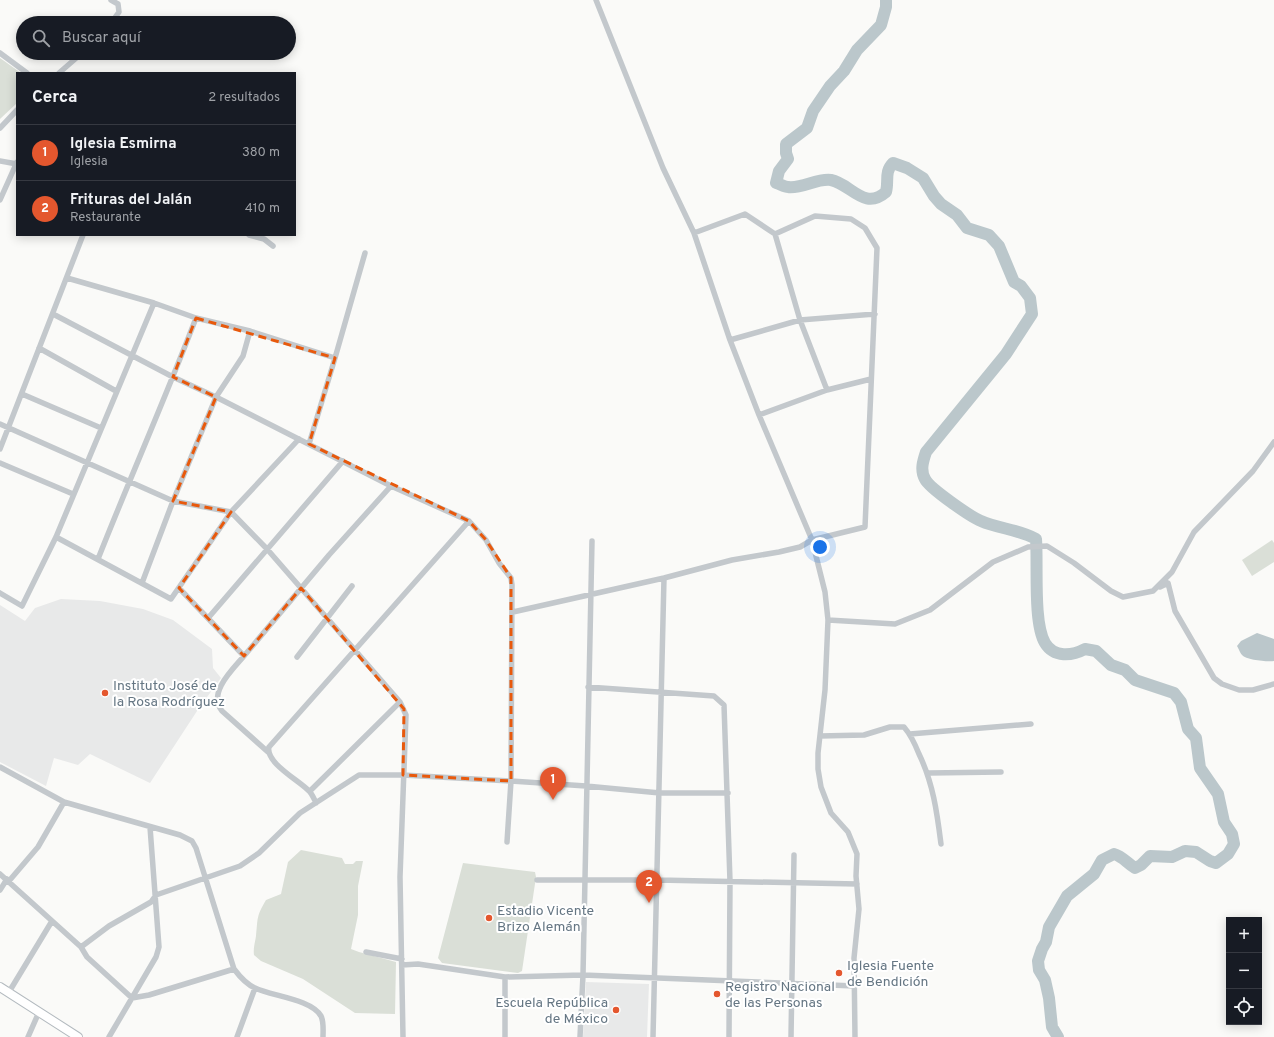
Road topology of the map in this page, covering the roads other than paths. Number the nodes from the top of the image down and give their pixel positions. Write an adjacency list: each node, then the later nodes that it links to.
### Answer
1 (111, 0): 3 (street)
2 (596, 0): 14 (street)
3 (116, 16)
4 (0, 53): 6 (street)
5 (74, 60): 7 (street)
6 (26, 72)
7 (60, 72)
8 (16, 111): 9 (street)
9 (0, 128)
10 (0, 161): 11 (street)
11 (16, 163)
12 (16, 165): 13 (street)
13 (0, 200)
14 (694, 232): 15 (street); 27 (street)
15 (775, 234): 23 (street); 25 (street)
16 (83, 236): 20 (street)
17 (253, 236): 18 (street)
18 (272, 246)
19 (365, 252): 30 (street)
20 (67, 278): 21 (street); 22 (street)
21 (154, 303): 24 (street); 29 (street)
22 (53, 314): 28 (street); 29 (street)
23 (875, 314): 25 (street); 32 (street)
24 (196, 318): 26 (street); 31 (street)
25 (800, 320): 27 (street); 33 (street)
26 (250, 331): 30 (street); 36 (street)
27 (730, 340): 37 (street)
28 (39, 348): 34 (street); 35 (street)
29 (132, 355): 31 (street); 34 (street)
30 (335, 358): 43 (street)
31 (173, 377): 36 (street); 48 (street)
32 (871, 379): 33 (street); 55 (street)
33 (827, 390): 37 (street)
34 (116, 392): 40 (street)
35 (22, 394): 39 (street); 40 (street)
36 (216, 397): 41 (street); 51 (street)
37 (759, 415): 55 (street)
38 (0, 424): 39 (street)
39 (8, 428): 44 (street); 46 (street)
40 (101, 428): 46 (street)
41 (299, 439): 43 (street); 52 (street)
42 (1274, 442): 64 (street)
43 (309, 444): 45 (street)
44 (0, 449)
45 (343, 461): 49 (street); 57 (street)
46 (87, 462): 48 (street); 50 (street)
47 (0, 463): 50 (street)
48 (129, 481): 51 (street); 58 (street)
49 (391, 486): 53 (street); 63 (street)
50 (73, 494): 54 (street)
51 (173, 501): 52 (street); 60 (street)
52 (231, 512): 57 (street); 62 (street)
53 (469, 521): 67 (street); 71 (street)
54 (56, 537): 58 (street); 65 (street)
55 (812, 540): 59 (street); 70 (street)
56 (592, 541): 66 (street)
57 (267, 549): 63 (street); 68 (street)
58 (98, 559): 60 (street)
59 (664, 578): 66 (street); 76 (street)
60 (142, 583): 62 (street)
61 (352, 586): 69 (street)
62 (179, 588): 68 (street)
63 (300, 588): 69 (street); 72 (street)
64 (1154, 591): 70 (street); 74 (street)
65 (0, 593)
66 (590, 595): 67 (street); 75 (street)
67 (513, 612): 86 (street)
68 (209, 617): 72 (street)
69 (327, 618): 71 (street); 73 (street)
70 (828, 620): 80 (street)
71 (354, 650): 77 (street); 81 (street)
72 (244, 656): 81 (street)
73 (296, 657)
74 (1274, 684)
75 (588, 687): 76 (street); 87 (street)
76 (662, 694): 89 (street); 90 (street)
77 (400, 702): 85 (street); 88 (street)
78 (1031, 724): 79 (street)
79 (910, 734): 80 (street); 84 (street)
80 (820, 736): 105 (street)
81 (268, 752): 88 (street)
82 (0, 767): 91 (street)
83 (1001, 772): 84 (street)
84 (928, 773): 95 (street)
85 (403, 775): 86 (street); 92 (street); 111 (street)
86 (511, 781): 87 (street); 94 (street)
87 (586, 786): 89 (street); 102 (street)
88 (310, 791): 92 (street)
89 (660, 793): 90 (street); 101 (street)
90 (728, 793): 103 (street)
91 (64, 802): 93 (street); 99 (street)
92 (316, 803): 98 (street)
93 (150, 827): 98 (street); 107 (street)
94 (507, 842)
95 (941, 844)
96 (794, 855): 104 (street)
97 (0, 874): 99 (street)
98 (206, 877): 107 (street); 112 (street)
99 (8, 880): 106 (street); 108 (street)
100 (538, 880): 102 (street)
101 (658, 880): 102 (street); 103 (street); 115 (street)
102 (585, 881): 113 (street)
103 (730, 881): 104 (street); 116 (street)
104 (793, 883): 105 (street); 117 (street)
105 (857, 884): 118 (street)
106 (0, 890)
107 (155, 896): 109 (street); 122 (street)
108 (52, 921): 109 (street); 121 (street)
109 (81, 947): 122 (street)
110 (366, 952): 111 (street)
111 (402, 962): 114 (street); 129 (street)
112 (234, 969): 120 (street); 122 (street)
113 (583, 975): 114 (street); 115 (street); 131 (street)
114 (505, 977): 130 (street)
115 (656, 979): 116 (street); 132 (street)
116 (728, 981): 117 (street); 133 (street)
117 (791, 983): 118 (street); 134 (street)
118 (855, 986): 135 (street)
119 (0, 987): 121 (main road)
120 (255, 988): 127 (street); 128 (street)
121 (9, 992): 123 (main road)
122 (132, 998): 126 (street)
123 (39, 1012): 124 (street); 125 (main road)
124 (28, 1037)
125 (78, 1037)
126 (109, 1037)
127 (237, 1037)
128 (323, 1037)
129 (403, 1037)
130 (505, 1037)
131 (580, 1037)
132 (653, 1037)
133 (729, 1037)
134 (791, 1037)
135 (855, 1037)

